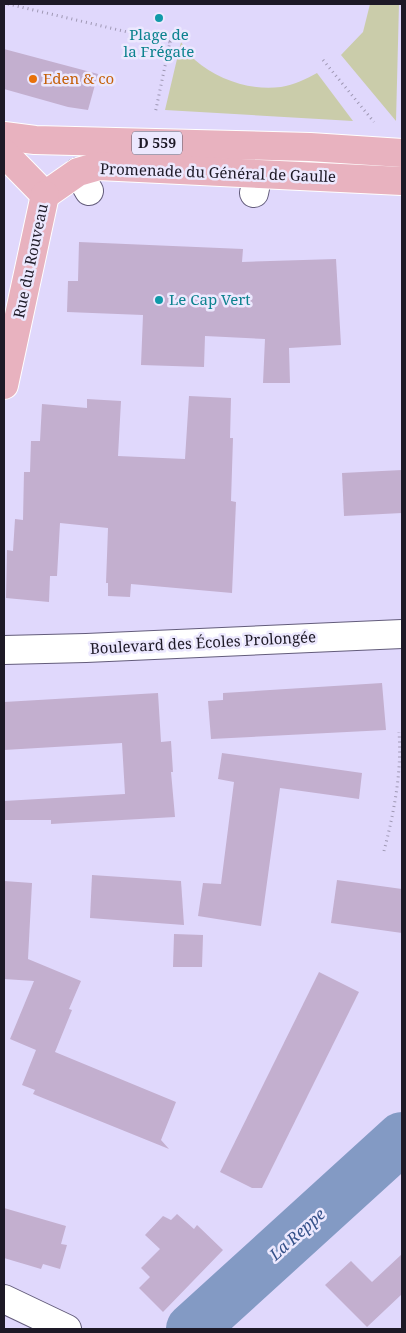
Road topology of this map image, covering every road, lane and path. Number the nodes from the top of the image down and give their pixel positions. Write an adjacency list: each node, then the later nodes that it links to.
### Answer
1 (8, 4): 3 (path)
2 (181, 31): 3 (path)
3 (170, 42): 5 (path)
4 (323, 60): 8 (path)
5 (163, 116)
6 (4, 136): 8 (main road, Promenade du Général de Gaulle / D 559)
7 (4, 153): 10 (main road, Rue du Rouveau)
8 (394, 153)
9 (401, 181): 10 (main road, Promenade du Général de Gaulle)
10 (45, 195): 11 (main road, Rue du Rouveau)
11 (4, 384)
12 (402, 634): 13 (street, Boulevard des Écoles Prolongée)
13 (4, 650)
14 (399, 732): 15 (path)
15 (384, 851)
16 (4, 1299): 17 (street)
17 (67, 1329)

